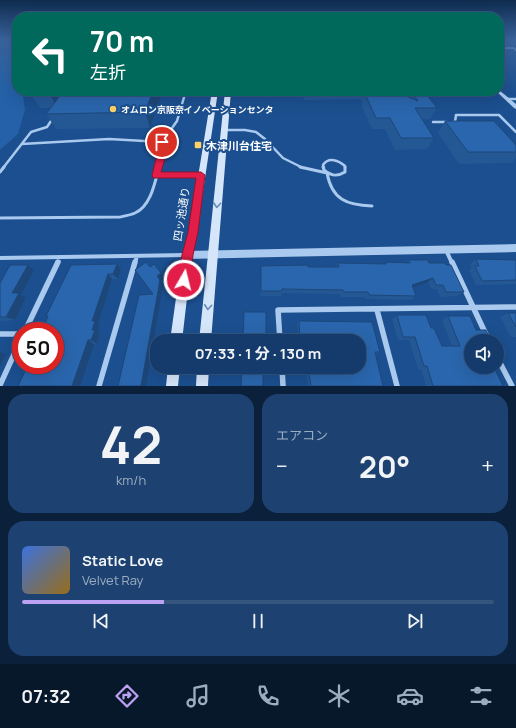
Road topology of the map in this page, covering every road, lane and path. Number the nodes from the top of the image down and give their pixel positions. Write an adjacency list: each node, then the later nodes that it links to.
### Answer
1 (504, 95): 5 (street)
2 (185, 96): 14 (lane)
3 (214, 96): 19 (main road, 四ッ池通り)
4 (227, 96): 12 (main road)
5 (508, 99): 6 (lane); 7 (street)
6 (516, 99)
7 (516, 107)
8 (56, 115): 15 (lane)
9 (483, 115): 10 (lane); 11 (lane); 13 (lane)
10 (488, 120)
11 (433, 122)
12 (224, 130): 17 (lane); 24 (main road, one-way to 24)
13 (516, 132)
14 (162, 142): 15 (lane); 18 (lane)
15 (22, 144): 16 (lane)
16 (0, 172)
17 (327, 173): 17 (lane); 20 (lane)
18 (156, 175): 19 (lane); 21 (lane)
19 (201, 175): 25 (main road, 四ッ池通り)
20 (372, 206)
21 (0, 218)
22 (516, 248): 23 (street)
23 (446, 250): 24 (street); 29 (street)
24 (212, 254): 25 (street); 36 (main road, one-way to 36)
25 (187, 255): 26 (street); 35 (main road, 四ッ池通り)
26 (137, 256): 27 (street); 45 (street)
27 (60, 257): 28 (street); 32 (street)
28 (0, 258)
29 (472, 307): 30 (street); 31 (street); 38 (street)
30 (516, 307)
31 (377, 310): 37 (street); 49 (street)
32 (29, 322)
33 (0, 334): 34 (street)
34 (12, 334)
35 (177, 334)
36 (206, 334)
37 (280, 334)
38 (486, 334)
39 (12, 359): 44 (street)
40 (504, 371): 50 (street)
41 (173, 374): 46 (main road)
42 (203, 374): 47 (main road)
43 (282, 374): 48 (street)
44 (0, 385)
45 (99, 386)
46 (172, 386)
47 (202, 386)
48 (283, 386)
49 (397, 386)
50 (512, 386)

